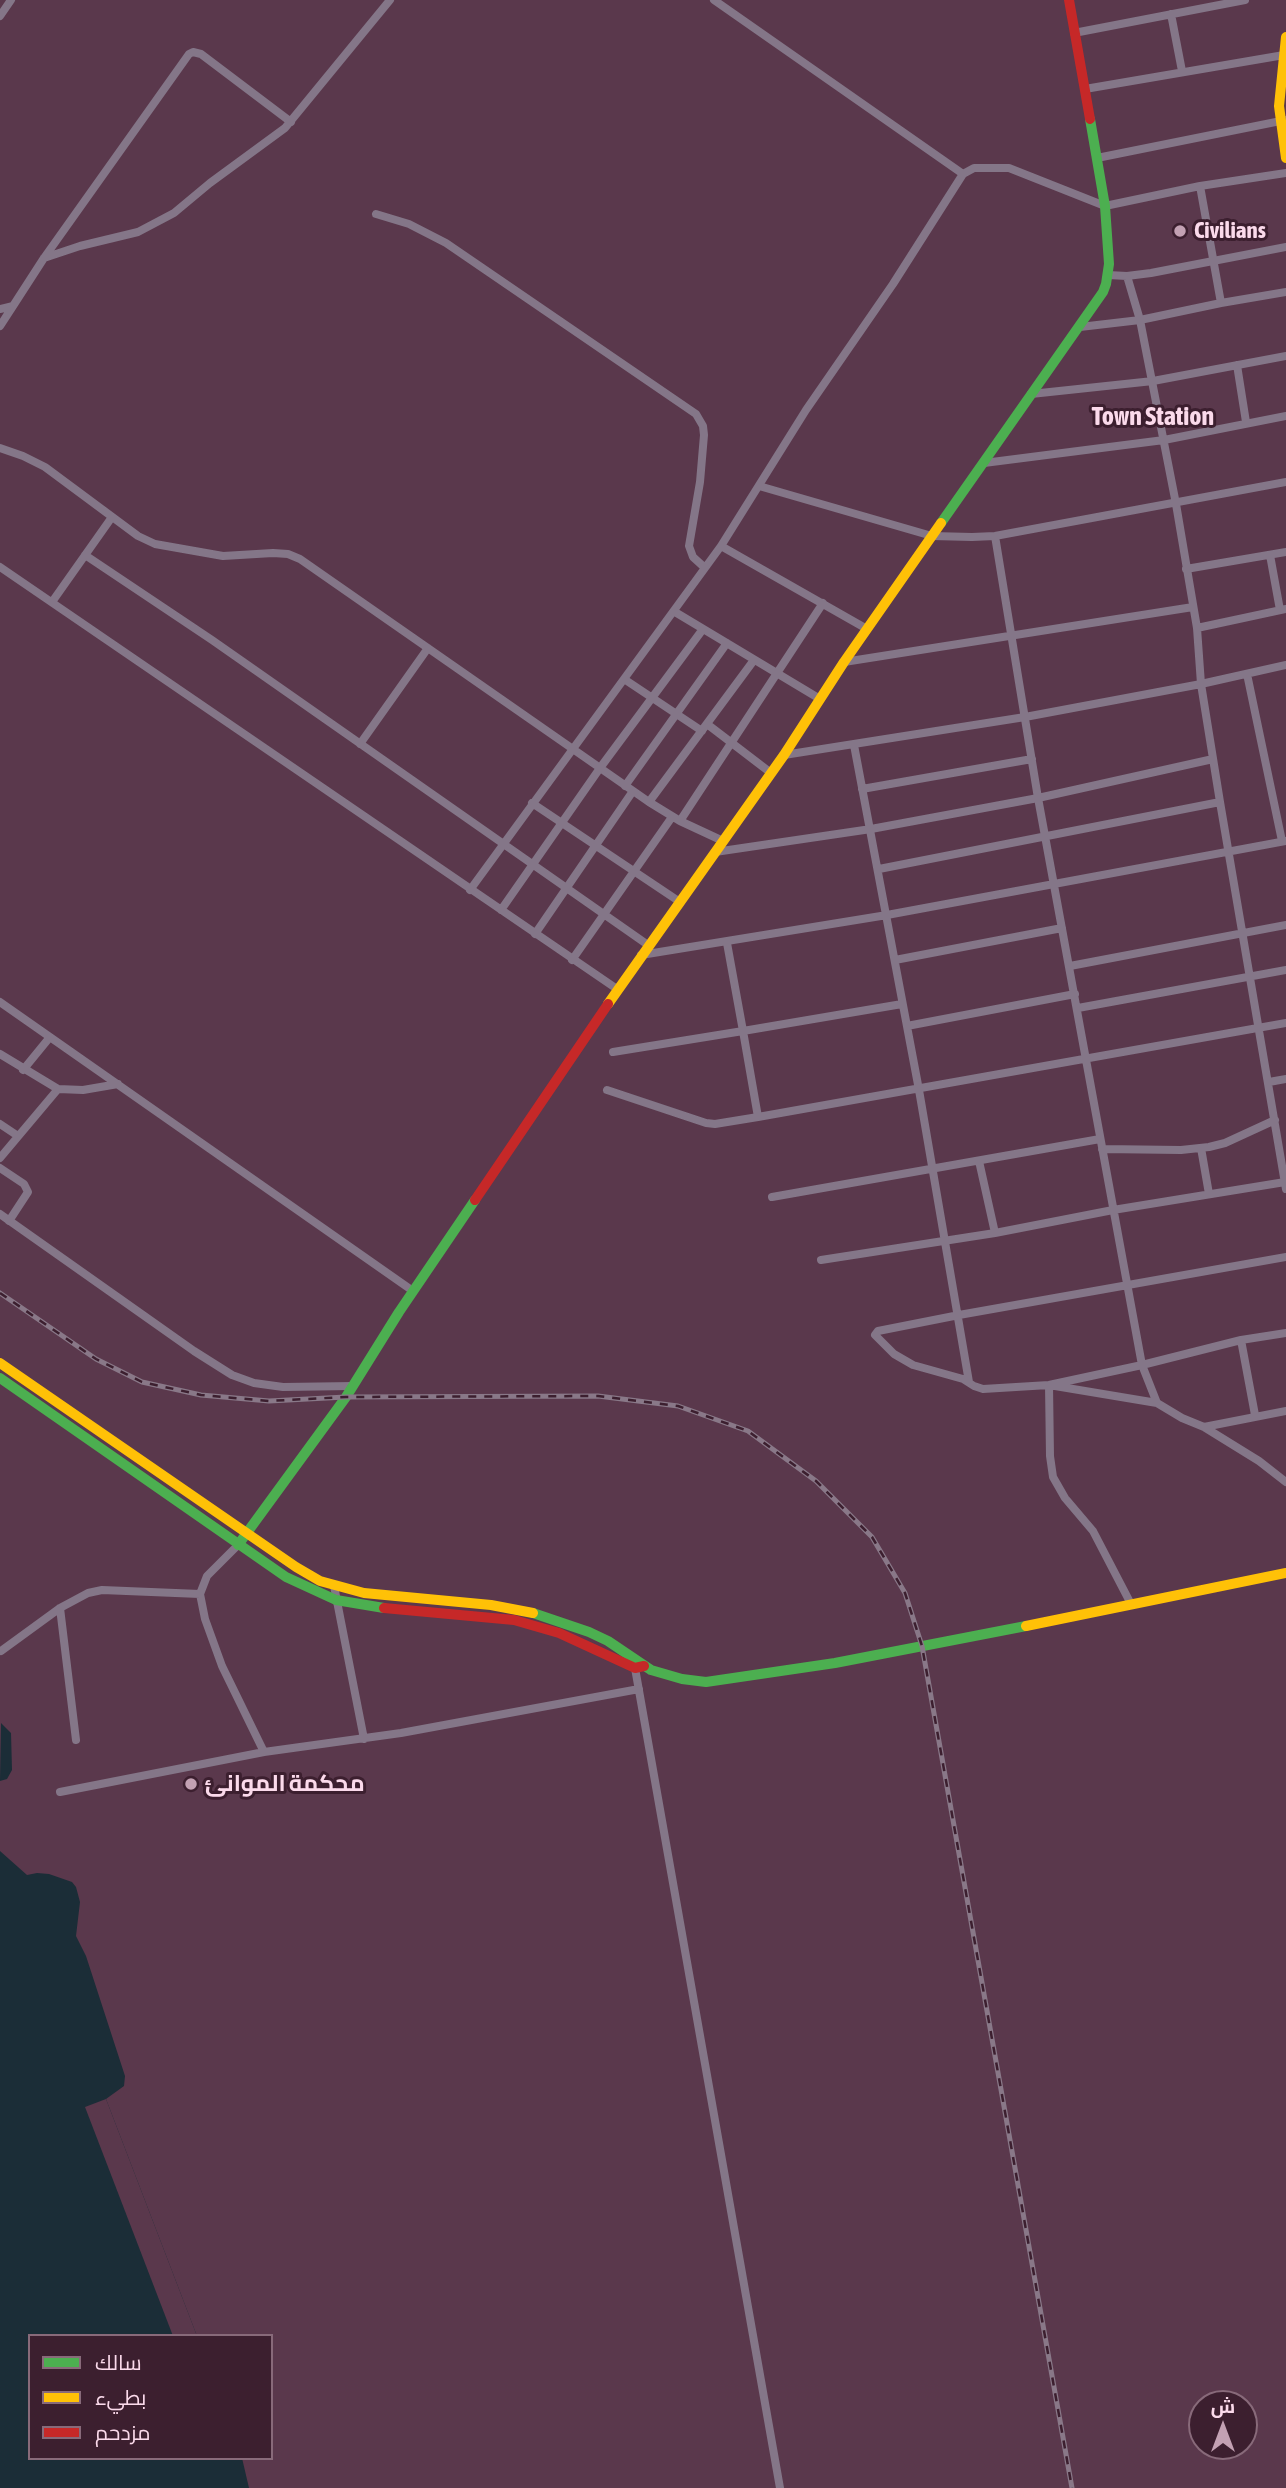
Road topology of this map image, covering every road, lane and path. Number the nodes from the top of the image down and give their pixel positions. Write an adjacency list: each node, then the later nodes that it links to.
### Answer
1 (11, 0): 7 (street)
2 (390, 0): 14 (street)
3 (714, 0): 18 (street)
4 (1069, 0): 8 (main road)
5 (1245, 0): 6 (street)
6 (1171, 14): 8 (street); 11 (street)
7 (0, 16)
8 (1074, 33): 12 (main road)
9 (1286, 37): 10 (main road)
10 (1284, 63): 11 (street); 13 (main road)
11 (1182, 71): 12 (street)
12 (1085, 89): 15 (main road)
13 (1283, 121): 15 (street); 16 (main road)
14 (291, 122): 23 (street); 23 (street)
15 (1097, 158): 20 (main road)
16 (1286, 158)
17 (1286, 173): 19 (street)
18 (963, 174): 20 (street); 44 (street)
19 (1200, 186): 20 (street); 24 (street)
20 (1105, 206): 25 (main road)
21 (376, 214): 54 (street)
22 (1286, 247): 24 (street)
23 (44, 258): 29 (street)
24 (1214, 259): 26 (street); 28 (street)
25 (1108, 275): 26 (street); 33 (main road)
26 (1127, 276): 31 (street)
27 (1286, 292): 28 (street)
28 (1221, 303): 31 (street)
29 (13, 306): 30 (street); 32 (street)
30 (0, 309)
31 (1140, 320): 33 (street); 36 (street)
32 (0, 326)
33 (1080, 327): 37 (main road)
34 (1286, 356): 35 (street)
35 (1237, 365): 36 (street); 39 (street)
36 (1153, 381): 37 (street); 40 (street)
37 (1031, 394): 42 (main road)
38 (1286, 416): 39 (street)
39 (1246, 422): 40 (street)
40 (1164, 440): 42 (street); 45 (street)
41 (0, 448): 46 (street)
42 (984, 463): 47 (main road)
43 (1286, 481): 45 (street)
44 (759, 486): 47 (street); 49 (street)
45 (1176, 504): 48 (street); 55 (street)
46 (112, 517): 51 (street); 66 (street)
47 (932, 536): 48 (street); 63 (main road)
48 (995, 536): 64 (street)
49 (721, 546): 54 (street); 57 (street)
50 (1286, 552): 52 (street)
51 (85, 555): 56 (street); 79 (street)
52 (1269, 555): 55 (street); 59 (street)
53 (0, 567): 56 (street)
54 (704, 567): 60 (street)
55 (1186, 569): 58 (street)
56 (52, 602): 109 (street)
57 (823, 603): 63 (street); 70 (street)
58 (1194, 607): 62 (street); 64 (street)
59 (1283, 609): 62 (street)
60 (675, 612): 61 (street); 72 (street)
61 (703, 628): 65 (street); 74 (street)
62 (1197, 628): 73 (street)
63 (867, 629): 68 (main road)
64 (1011, 636): 68 (street); 77 (street)
65 (727, 643): 67 (street); 76 (street)
66 (428, 648): 79 (street); 82 (street)
67 (754, 660): 70 (street); 78 (street)
68 (844, 662): 75 (main road)
69 (1286, 665): 71 (street)
70 (777, 673): 75 (street); 80 (street)
71 (1247, 674): 73 (street); 99 (street)
72 (624, 679): 74 (street); 82 (street)
73 (1201, 684): 77 (street); 84 (street)
74 (651, 697): 76 (street); 86 (street)
75 (820, 699): 83 (main road)
76 (678, 714): 78 (street); 88 (street)
77 (1025, 717): 81 (street); 85 (street)
78 (705, 728): 80 (street); 91 (street)
79 (360, 744): 100 (street)
80 (731, 744): 87 (street); 94 (street)
81 (854, 745): 83 (street); 89 (street)
82 (572, 748): 86 (street); 93 (street)
83 (784, 755): 87 (main road)
84 (1213, 759): 90 (street); 92 (street)
85 (1032, 760): 89 (street); 90 (street)
86 (600, 768): 88 (street); 95 (street)
87 (771, 773): 98 (main road)
88 (629, 788): 91 (street); 101 (street)
89 (862, 789): 96 (street)
90 (1038, 798): 96 (street); 97 (street)
91 (649, 802): 94 (street)
92 (1220, 802): 97 (street); 102 (street)
93 (532, 803): 95 (street); 100 (street)
94 (676, 819): 98 (street); 106 (street)
95 (561, 824): 101 (street); 104 (street)
96 (871, 829): 103 (street); 105 (street)
97 (1046, 838): 105 (street); 107 (street)
98 (723, 841): 103 (main road)
99 (1284, 841): 102 (street)
100 (504, 843): 104 (street); 109 (street)
101 (594, 846): 106 (street); 108 (street)
102 (1230, 851): 107 (street); 116 (street)
103 (715, 852): 110 (main road)
104 (533, 864): 108 (street); 111 (street)
105 (878, 869): 113 (street)
106 (635, 871): 110 (street); 112 (street)
107 (1055, 885): 113 (street); 115 (street)
108 (567, 888): 112 (street); 117 (street)
109 (470, 890): 111 (street)
110 (680, 902): 119 (main road)
111 (500, 910): 117 (street)
112 (605, 914): 119 (street); 121 (street)
113 (887, 915): 118 (street); 122 (street)
114 (1286, 925): 116 (street)
115 (1062, 928): 122 (street); 123 (street)
116 (1243, 933): 123 (street); 125 (street)
117 (535, 934): 121 (street)
118 (727, 943): 120 (street); 134 (street)
119 (648, 946): 120 (main road)
120 (641, 956): 126 (main road)
121 (572, 960): 126 (street)
122 (895, 960): 129 (street)
123 (1070, 966): 127 (street)
124 (1286, 970): 125 (street)
125 (1251, 976): 130 (street); 133 (street)
126 (617, 989): 168 (main road)
127 (1075, 994): 130 (street); 132 (street)
128 (0, 1002): 135 (street)
129 (902, 1004): 132 (street); 134 (street)
130 (1077, 1008): 138 (street)
131 (1286, 1023): 133 (street)
132 (907, 1026): 145 (street)
133 (1259, 1027): 138 (street); 141 (street)
134 (743, 1031): 136 (street); 146 (street)
135 (50, 1037): 139 (street); 142 (street)
136 (613, 1052)
137 (0, 1054): 139 (street)
138 (1086, 1058): 145 (street); 150 (street)
139 (23, 1070): 143 (street)
140 (1286, 1079): 141 (street)
141 (1269, 1082): 147 (street)
142 (118, 1084): 143 (street); 168 (street)
143 (58, 1088): 149 (street)
144 (607, 1090): 146 (street)
145 (919, 1090): 146 (street); 156 (street)
146 (758, 1117)
147 (1275, 1120): 151 (street); 154 (street)
148 (0, 1124): 149 (street)
149 (18, 1136): 152 (street)
150 (1101, 1144): 151 (street); 153 (street); 160 (street)
151 (1201, 1148): 158 (street)
152 (0, 1158)
153 (979, 1161): 156 (street); 163 (street)
154 (1284, 1161): 157 (street)
155 (0, 1168): 162 (street)
156 (933, 1169): 159 (street); 164 (street)
157 (1285, 1185): 158 (street)
158 (1209, 1194): 160 (street)
159 (772, 1197)
160 (1113, 1210): 163 (street); 167 (street)
161 (0, 1214): 162 (street)
162 (9, 1221): 177 (street)
163 (995, 1233): 164 (street)
164 (946, 1240): 166 (street); 169 (street)
165 (1286, 1257): 167 (street)
166 (821, 1260)
167 (1128, 1283): 169 (street); 173 (street)
168 (414, 1291): 177 (main road)
169 (959, 1315): 175 (street); 175 (street)
170 (1286, 1333): 171 (street)
171 (1241, 1340): 173 (street); 180 (street)
172 (0, 1363): 183 (main road)
173 (1142, 1365): 176 (street); 178 (street)
174 (0, 1378): 184 (main road)
175 (969, 1382): 176 (street)
176 (1049, 1385): 178 (street); 189 (street)
177 (352, 1386): 183 (main road)
178 (1157, 1403): 181 (street)
179 (1286, 1411): 180 (street)
180 (1255, 1415): 181 (street)
181 (1204, 1427): 182 (street)
182 (1286, 1482)
183 (247, 1534): 184 (main road); 186 (main road)
184 (238, 1545): 187 (street); 188 (main road)
185 (1286, 1573): 189 (main road)
186 (334, 1586): 188 (street); 192 (main road)
187 (201, 1594): 190 (street); 196 (street)
188 (336, 1600): 192 (main road); 194 (street)
189 (1130, 1604): 192 (main road)
190 (60, 1608): 191 (street); 195 (street)
191 (1, 1651)
192 (639, 1667): 193 (street)
193 (639, 1689): 194 (street); 198 (street)
194 (364, 1738): 196 (street)
195 (76, 1740)
196 (264, 1752): 197 (street)
197 (60, 1792)
198 (780, 2488)

